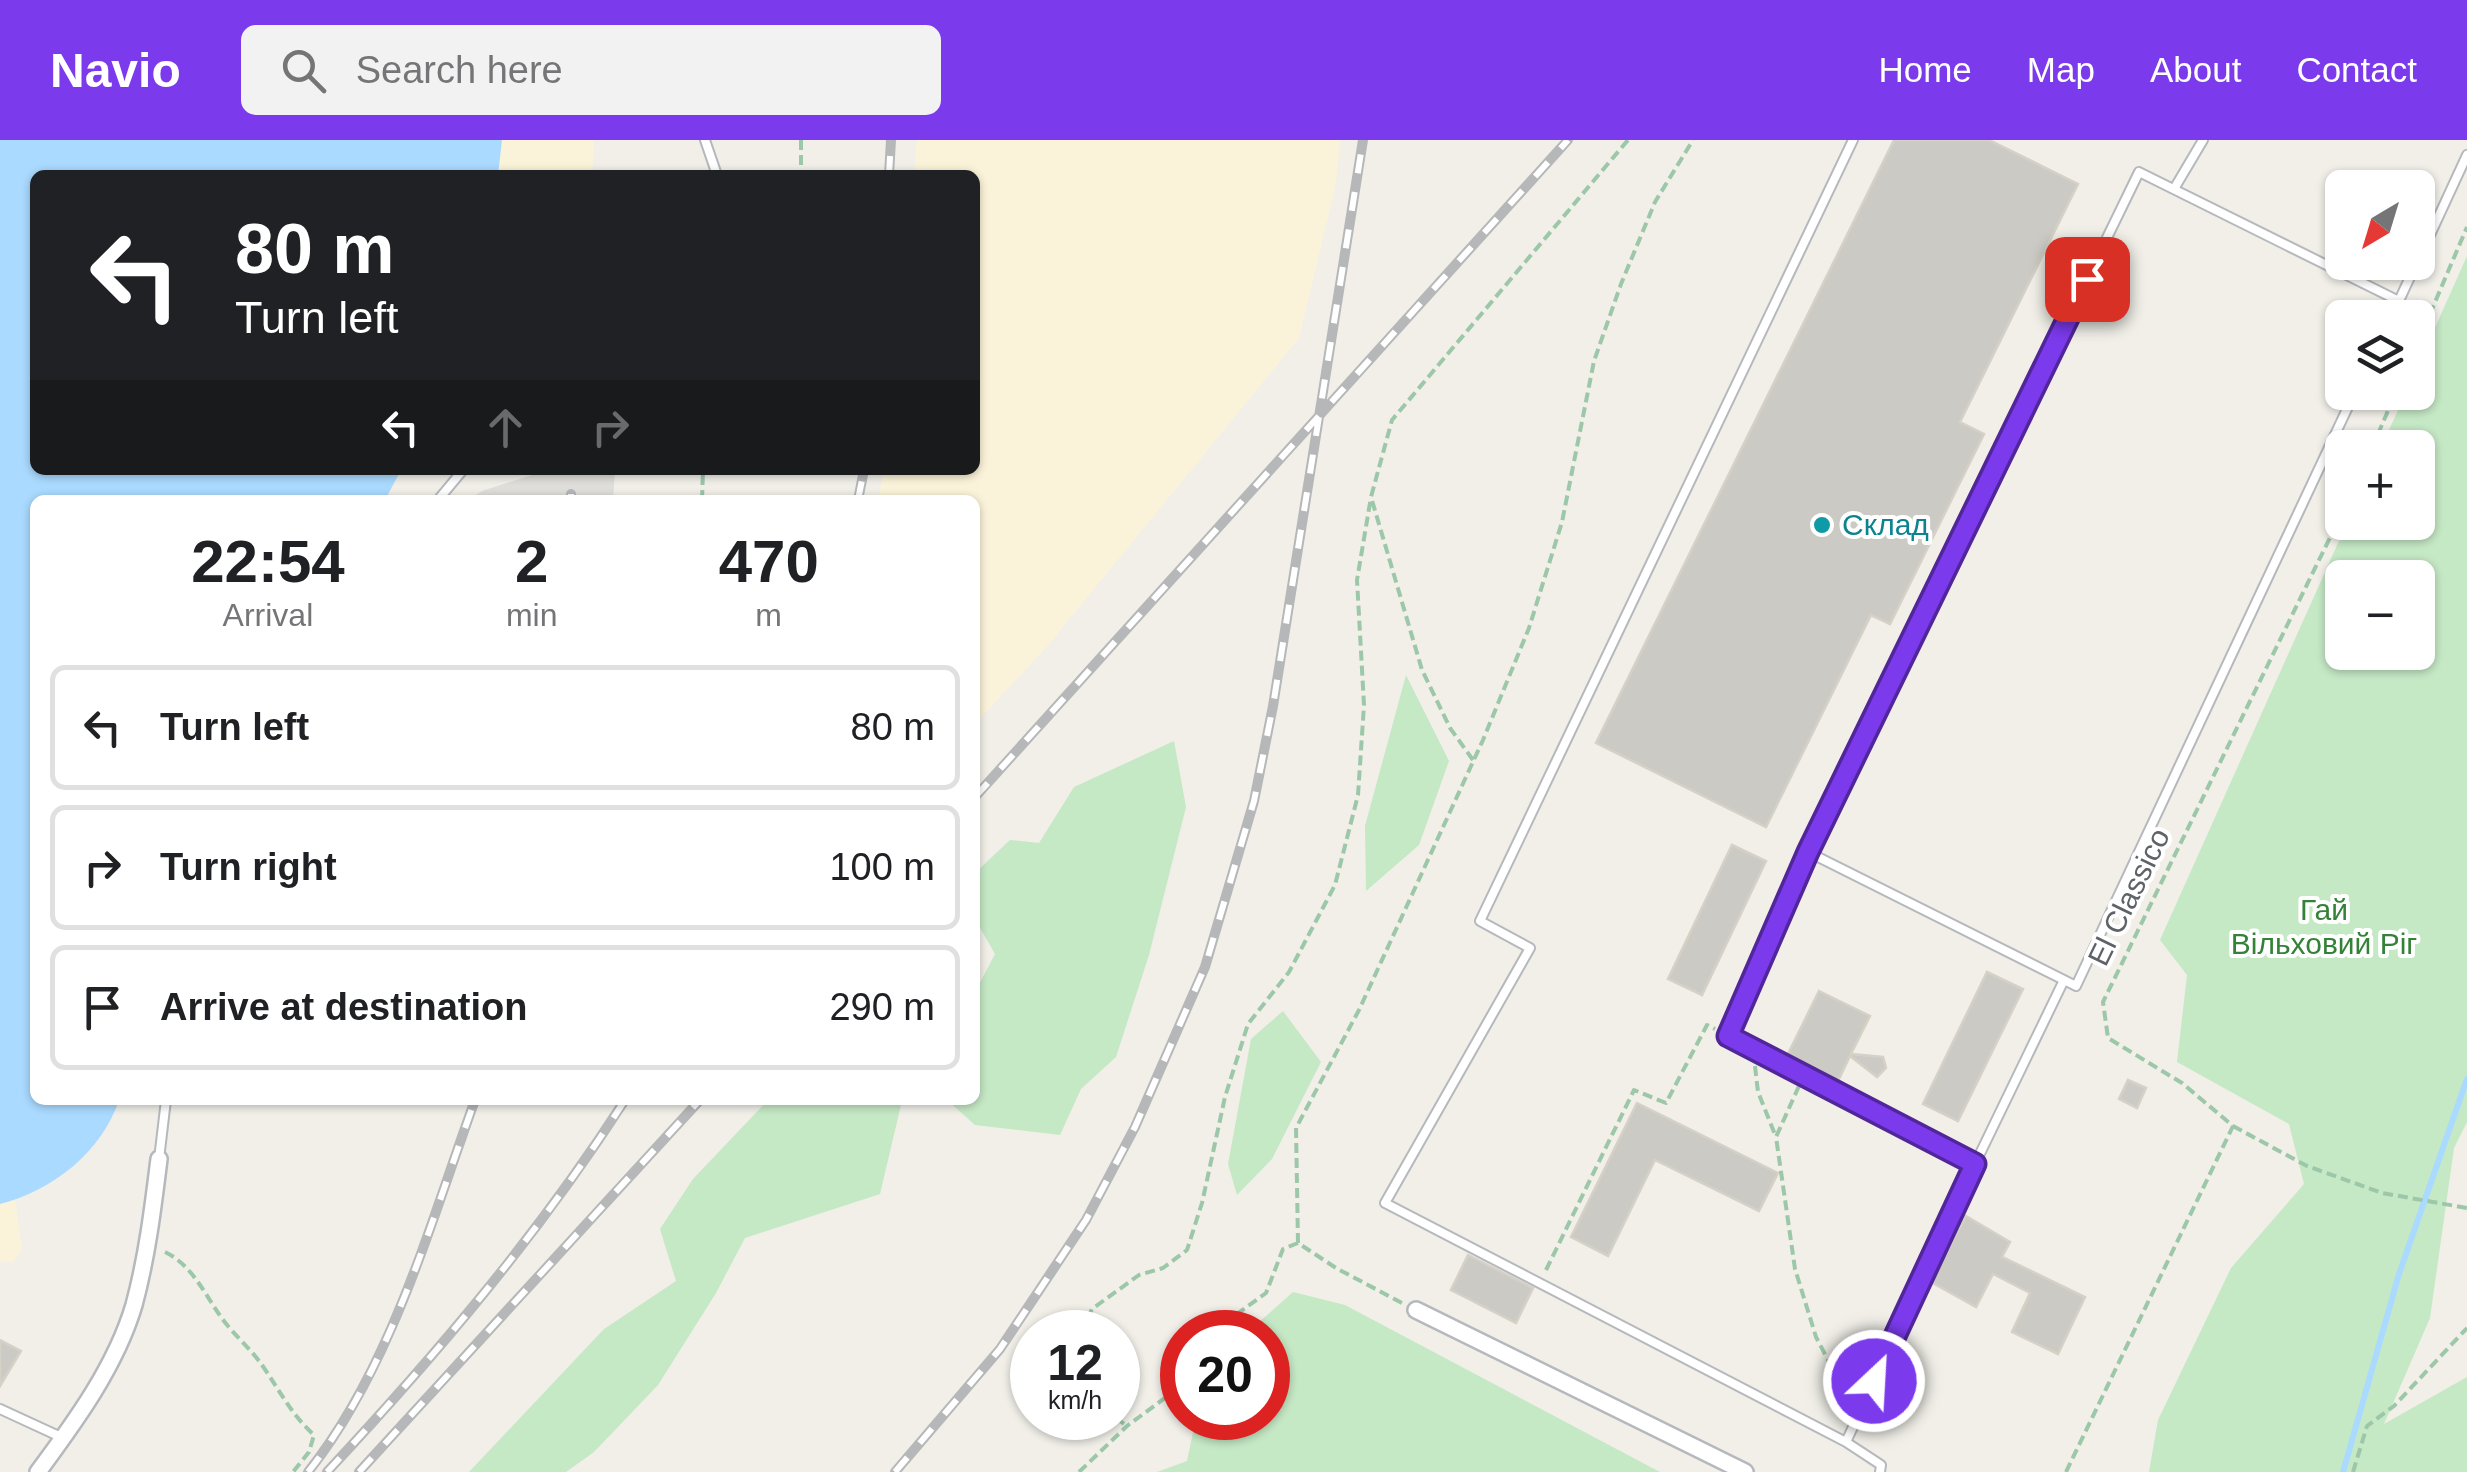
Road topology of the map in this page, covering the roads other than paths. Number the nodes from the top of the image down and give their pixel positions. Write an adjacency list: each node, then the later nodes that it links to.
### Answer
1 (705, 140): 5 (lane)
2 (1852, 140): 20 (lane)
3 (2202, 140): 6 (lane)
4 (2467, 155): 7 (lane)
5 (714, 170)
6 (2174, 189): 8 (lane); 12 (lane)
7 (2435, 223)
8 (2396, 300)
9 (2347, 410): 13 (lane)
10 (459, 475): 11 (lane)
11 (442, 495)
12 (1808, 852): 13 (lane); 16 (lane)
13 (2064, 980): 16 (lane)
14 (165, 1105): 15 (lane)
15 (159, 1160): 19 (street)
16 (1975, 1164): 20 (lane)
17 (1416, 1310): 22 (street)
18 (0, 1409): 19 (lane)
19 (63, 1438): 21 (street)
20 (1846, 1442): 23 (lane)
21 (38, 1472)
22 (1745, 1472)
23 (1880, 1472)

